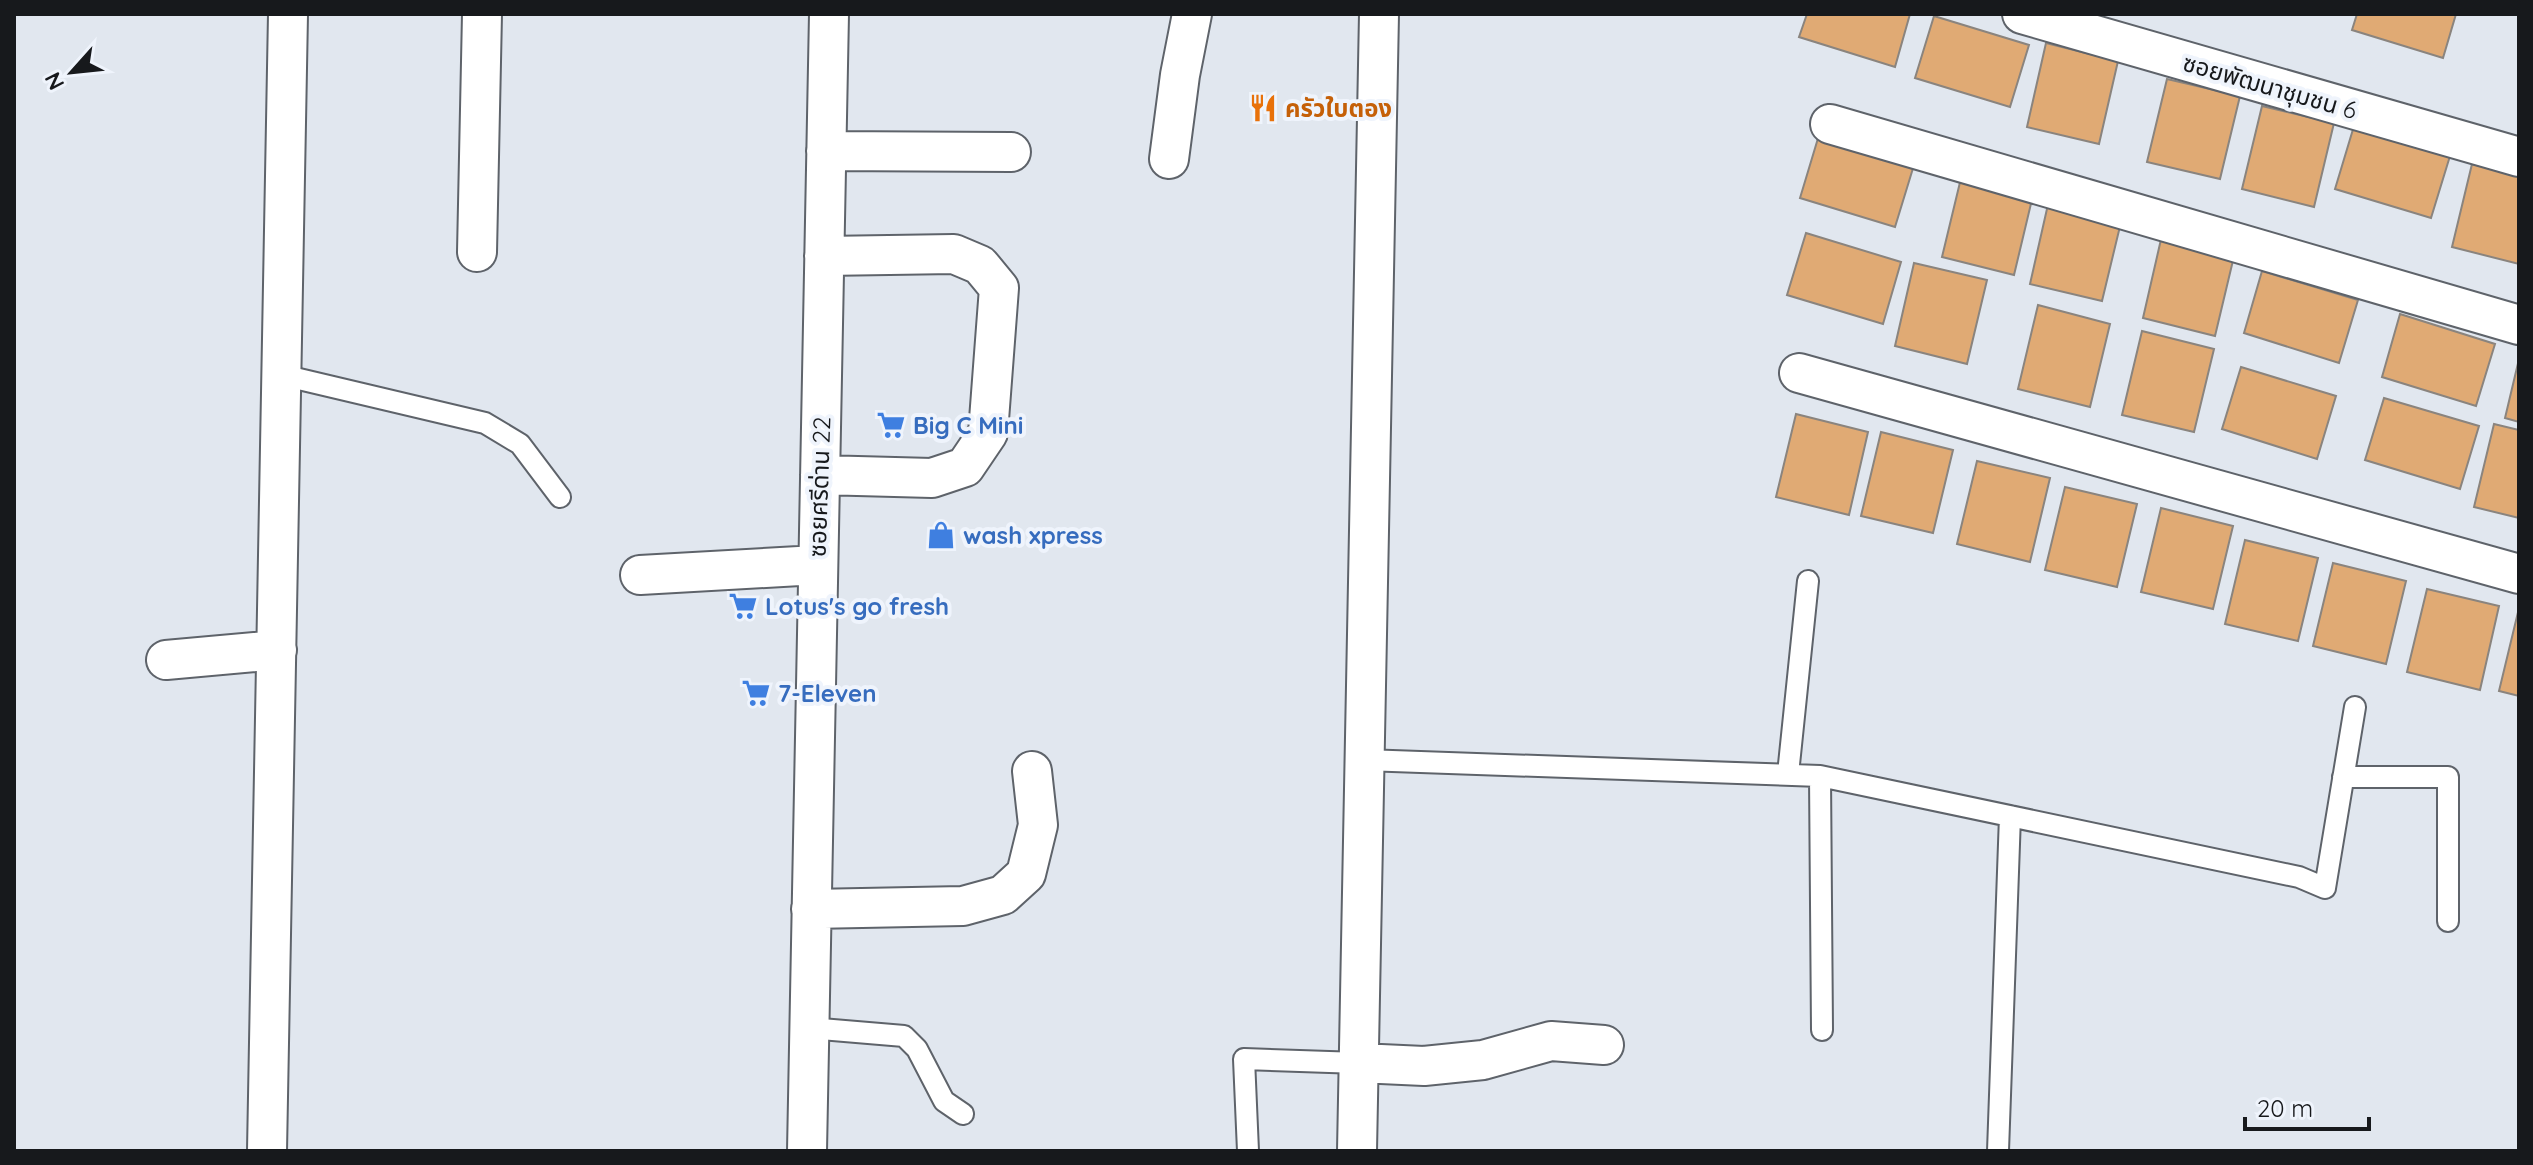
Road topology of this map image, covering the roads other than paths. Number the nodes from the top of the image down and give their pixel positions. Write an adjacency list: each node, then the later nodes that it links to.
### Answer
1 (288, 14): 16 (street)
2 (482, 14): 12 (street)
3 (829, 14): 8 (street, ซอยศรีด่าน 22)
4 (1192, 14): 11 (street)
5 (1379, 14): 26 (street)
6 (2022, 14): 10 (street, ซอยพัฒนาชุมชน 6)
7 (1830, 124): 14 (street)
8 (826, 151): 9 (street); 13 (street, ซอยศรีด่าน 22)
9 (1011, 152)
10 (2519, 157)
11 (1169, 159)
12 (477, 252)
13 (824, 256): 17 (street, ซอยศรีด่าน 22); 17 (street)
14 (2519, 325)
15 (1799, 373): 20 (street)
16 (282, 375): 18 (lane); 23 (street)
17 (820, 475): 19 (street, ซอยศรีด่าน 22)
18 (560, 497)
19 (817, 565): 21 (street); 32 (street, ซอยศรีด่าน 22)
20 (2519, 574)
21 (640, 575)
22 (1808, 581): 28 (lane)
23 (277, 650): 24 (street); 39 (street)
24 (166, 660)
25 (2355, 707): 30 (lane)
26 (1364, 760): 28 (lane); 37 (street)
27 (1032, 771): 32 (street)
28 (1788, 774): 29 (lane)
29 (1820, 776): 31 (lane); 35 (lane)
30 (2343, 777): 31 (lane); 33 (lane)
31 (2010, 816): 43 (lane)
32 (811, 909): 34 (street, ซอยศรีด่าน 22)
33 (2448, 921)
34 (809, 1028): 38 (lane); 40 (street, ซอยศรีด่าน 22)
35 (1822, 1030)
36 (1604, 1045): 37 (street)
37 (1359, 1063): 41 (lane); 42 (street)
38 (963, 1114)
39 (267, 1151)
40 (807, 1151)
41 (1248, 1151)
42 (1357, 1151)
43 (1998, 1151)

